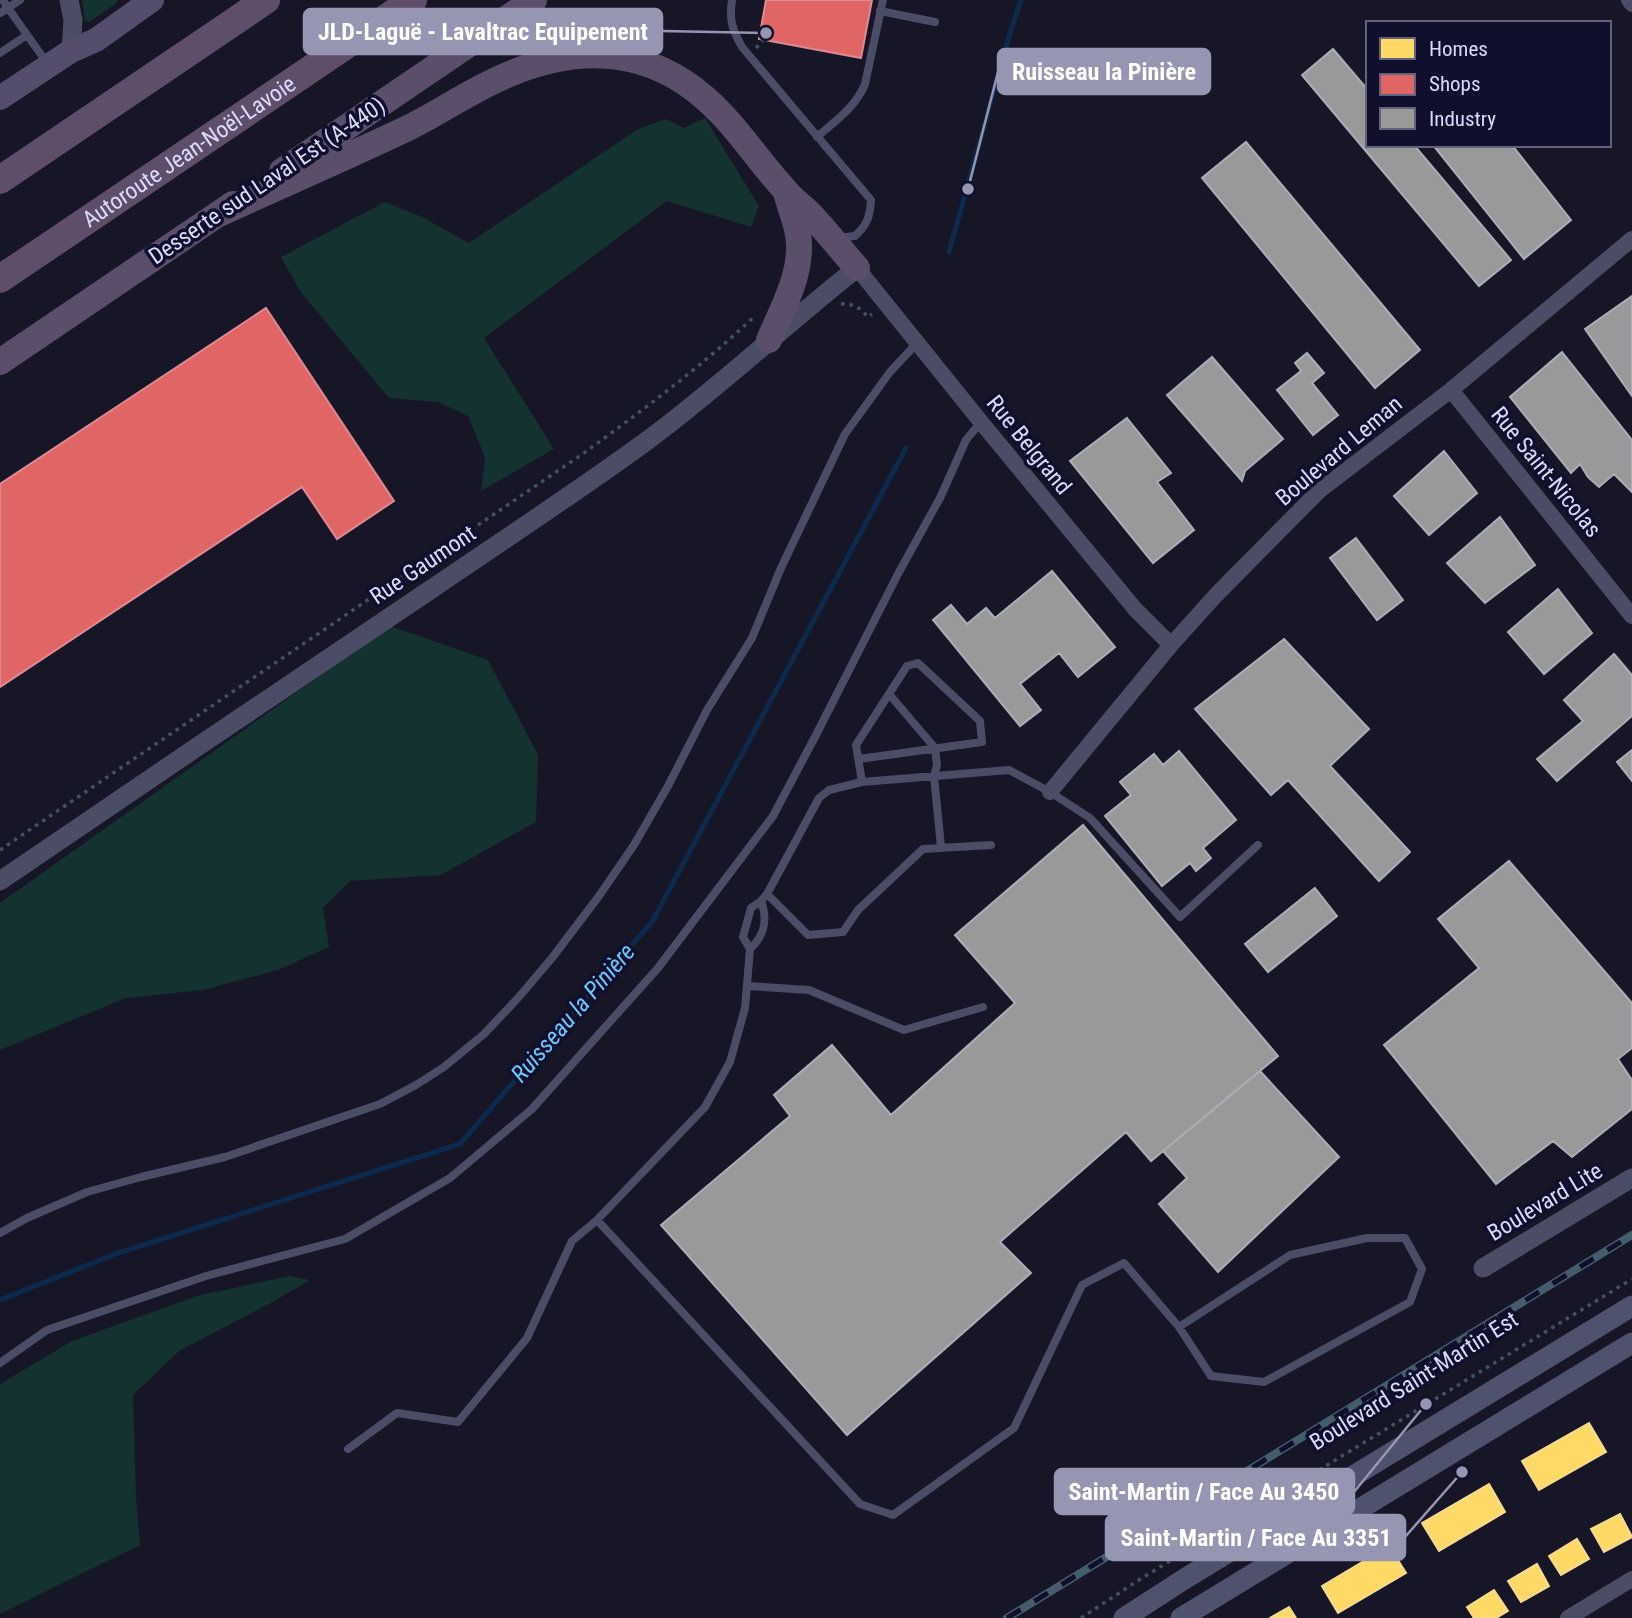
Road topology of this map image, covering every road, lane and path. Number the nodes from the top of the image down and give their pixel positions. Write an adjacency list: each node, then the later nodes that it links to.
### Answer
1 (3, 0): 10 (lane)
2 (20, 0): 10 (lane)
3 (69, 0): 15 (street)
4 (152, 0): 15 (main road)
5 (266, 0): 20 (highway)
6 (413, 0): 25 (highway, Autoroute Jean-Noël-Lavoie)
7 (534, 0): 22 (highway, Desserte sud Laval Est (A-440))
8 (732, 0): 19 (lane)
9 (883, 0): 11 (lane)
10 (8, 8): 12 (lane); 14 (lane)
11 (880, 11): 13 (lane); 19 (lane)
12 (0, 13)
13 (935, 22)
14 (27, 34): 16 (lane); 17 (lane)
15 (71, 51): 17 (main road)
16 (0, 53)
17 (49, 66): 18 (main road)
18 (0, 98)
19 (817, 137): 24 (lane)
20 (0, 180)
21 (785, 191): 22 (highway); 24 (highway); 29 (highway)
22 (219, 214): 31 (highway, Desserte sud Laval Est (A-440))
23 (1632, 239): 32 (street, Boulevard Leman)
24 (851, 250): 29 (street, Rue Gaumont); 30 (street, Rue Belgrand)
25 (0, 279)
26 (834, 307): 28 (path)
27 (762, 310): 45 (path, Rue Gaumont)
28 (867, 317)
29 (769, 340): 46 (street, Rue Gaumont)
30 (918, 342): 33 (street, Rue Belgrand); 53 (lane)
31 (0, 362)
32 (1451, 390): 34 (street, Rue Saint-Nicolas); 35 (street, Boulevard Leman)
33 (981, 422): 35 (street, Rue Belgrand); 59 (lane)
34 (1632, 616)
35 (1171, 645): 41 (street, Boulevard Leman)
36 (888, 694): 37 (lane); 37 (lane); 38 (lane)
37 (935, 748): 38 (lane); 39 (lane)
38 (859, 759): 40 (lane)
39 (934, 776): 40 (lane); 41 (lane); 44 (lane)
40 (862, 782): 47 (lane)
41 (1050, 792): 43 (lane)
42 (991, 845): 44 (lane)
43 (1258, 845)
44 (941, 847): 47 (lane)
45 (0, 850)
46 (0, 881)
47 (764, 897): 48 (lane); 48 (lane)
48 (750, 949): 49 (lane)
49 (747, 986): 50 (lane); 52 (lane)
50 (983, 1007)
51 (1632, 1178): 54 (street, Boulevard Lite)
52 (597, 1220): 57 (lane); 60 (lane)
53 (0, 1233)
54 (1483, 1268)
55 (1632, 1279): 62 (path, Boulevard Saint-Martin Est)
56 (1632, 1306): 63 (main road)
57 (1179, 1327): 57 (lane)
58 (1632, 1343): 64 (main road)
59 (0, 1363)
60 (348, 1448)
61 (1632, 1579): 65 (street)
62 (1081, 1618)
63 (1124, 1618)
64 (1181, 1618)
65 (1568, 1618)

